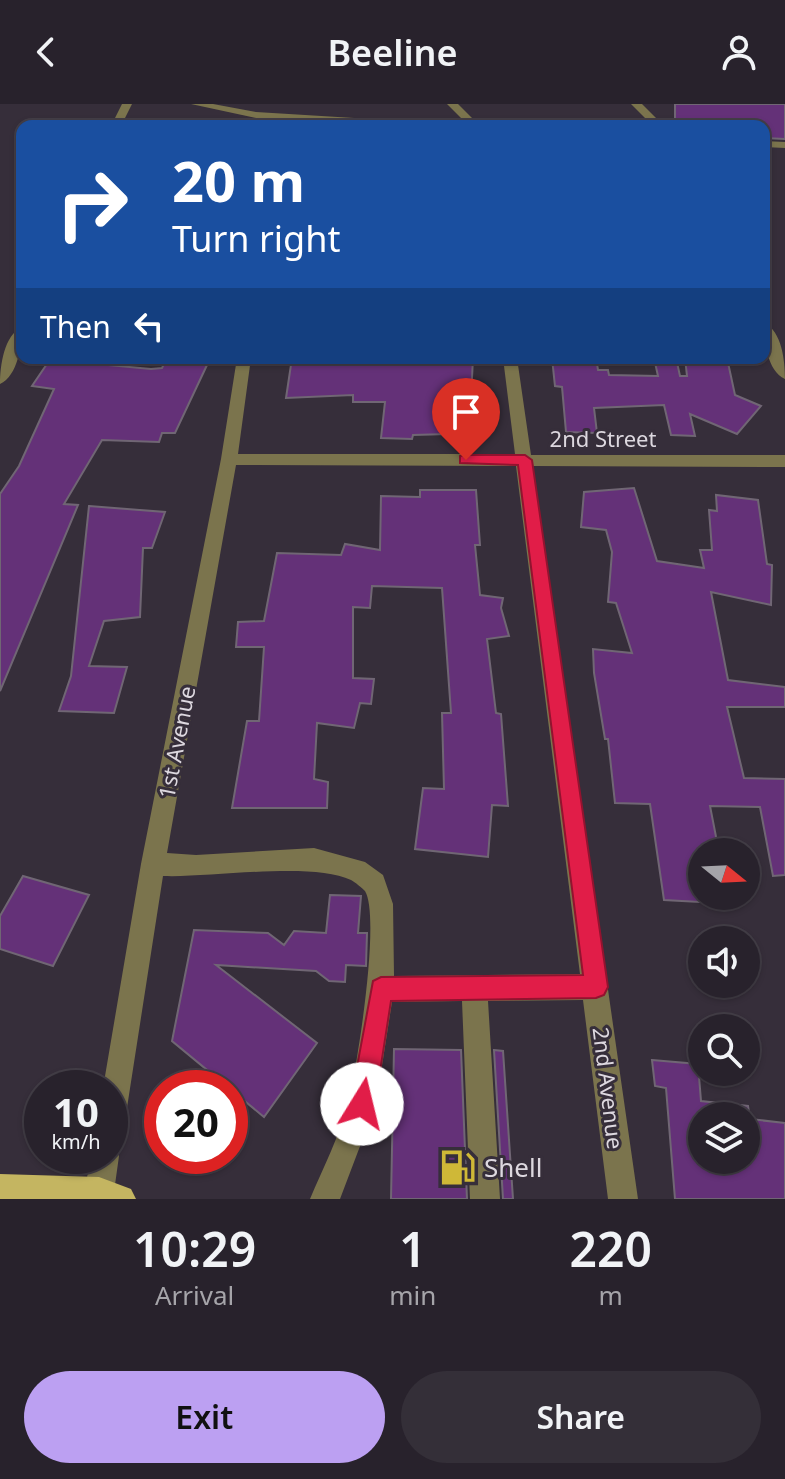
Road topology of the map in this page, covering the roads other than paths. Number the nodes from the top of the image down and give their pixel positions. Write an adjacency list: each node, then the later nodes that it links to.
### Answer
1 (196, 104): 4 (street)
2 (452, 104): 6 (street)
3 (636, 104): 7 (street)
4 (256, 115): 5 (street)
5 (338, 120)
6 (469, 120)
7 (653, 120)
8 (770, 340): 12 (street)
9 (16, 344): 13 (street)
10 (243, 364): 14 (street, 1st Avenue)
11 (511, 364): 15 (street, 2nd Avenue)
12 (785, 374)
13 (0, 379)
14 (229, 459): 15 (street, 2nd Street); 17 (street, 1st Avenue)
15 (525, 460): 16 (street, 2nd Street); 18 (street, 2nd Avenue)
16 (785, 461)
17 (153, 864): 20 (street); 21 (street, 1st Avenue)
18 (596, 987): 19 (street); 27 (street, 2nd Avenue)
19 (474, 988): 20 (street); 26 (street)
20 (381, 989): 25 (street)
21 (119, 1070)
22 (105, 1174): 24 (street)
23 (0, 1189): 24 (main road)
24 (106, 1197)
25 (325, 1199)
26 (485, 1199)
27 (623, 1199)

